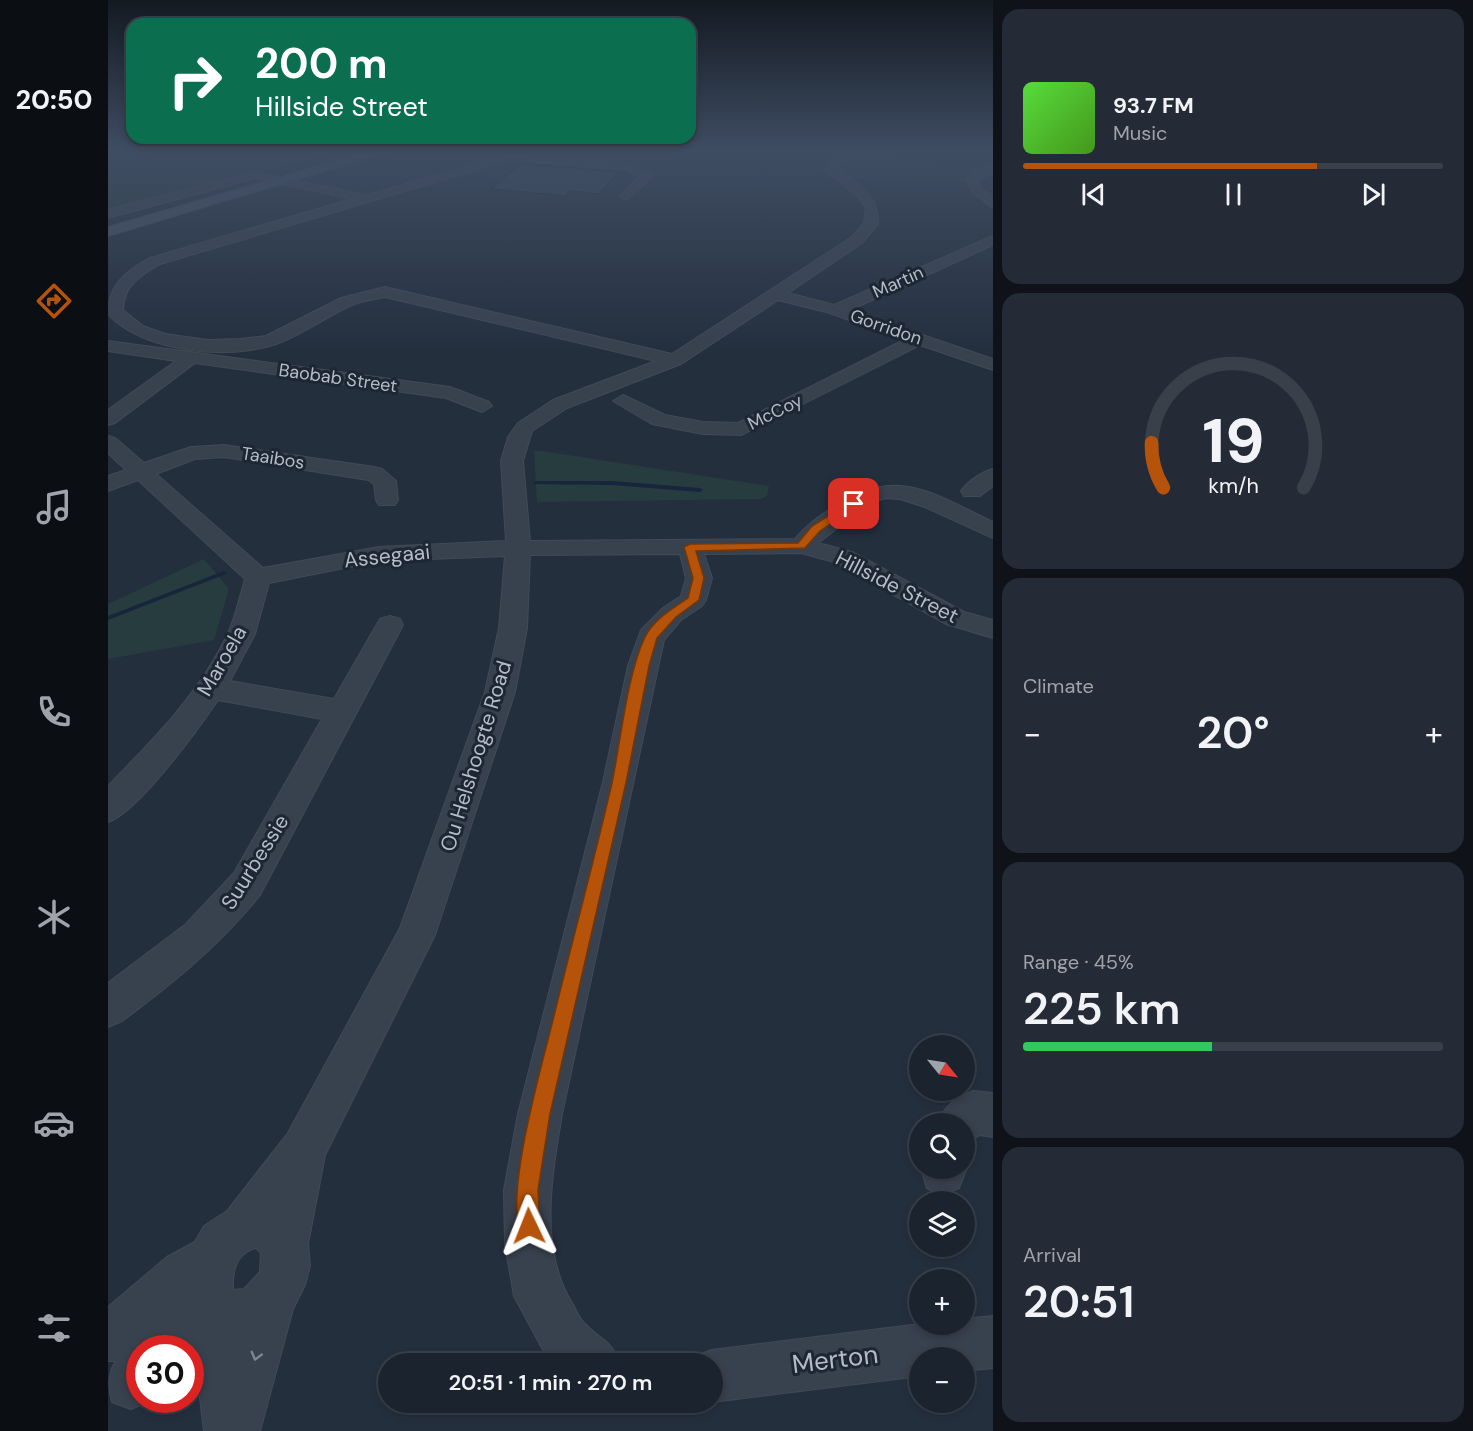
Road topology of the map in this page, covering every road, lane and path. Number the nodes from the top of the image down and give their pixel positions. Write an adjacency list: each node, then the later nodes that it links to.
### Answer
1 (160, 217): 4 (main road)
2 (306, 217): 11 (street)
3 (871, 217): 6 (street, Ou Helshoogte Road)
4 (108, 232)
5 (993, 240): 7 (street, Martin)
6 (777, 295): 7 (street, Gorridon); 11 (street, Ou Helshoogte Road)
7 (836, 310): 8 (street, Gorridon)
8 (919, 339): 12 (street, Gorridon); 13 (street, McCoy)
9 (108, 346): 10 (street, Baobab Street)
10 (192, 357): 14 (street, Baobab Street); 15 (street)
11 (675, 360): 25 (street, Ou Helshoogte Road)
12 (989, 361)
13 (623, 401)
14 (482, 406)
15 (108, 419)
16 (108, 442): 17 (street)
17 (141, 472): 19 (street); 21 (street, Taaibos); 26 (street)
18 (993, 476): 20 (street)
19 (108, 484)
20 (972, 491)
21 (387, 500)
22 (993, 531): 23 (street, Hillside Street)
23 (802, 546): 24 (street, Hillside Street); 28 (street, Hillside Street)
24 (690, 547): 25 (street, Hillside Street); 39 (street)
25 (518, 548): 26 (street, Assegaai); 35 (street, Ou Helshoogte Road)
26 (258, 577): 29 (street, Maroela)
27 (390, 625): 30 (street, Suurbessie)
28 (993, 629)
29 (210, 688): 30 (street); 31 (street, Maroela)
30 (342, 712): 32 (street, Suurbessie)
31 (108, 808)
32 (108, 1007)
33 (975, 1113): 34 (street)
34 (993, 1115)
35 (264, 1235): 36 (street, Ou Helshoogte Road); 37 (street)
36 (271, 1299): 37 (street); 41 (street, one-way to 41)
37 (171, 1327): 41 (street)
38 (993, 1342): 40 (street, Merton)
39 (581, 1353)
40 (723, 1374)
41 (232, 1431)

